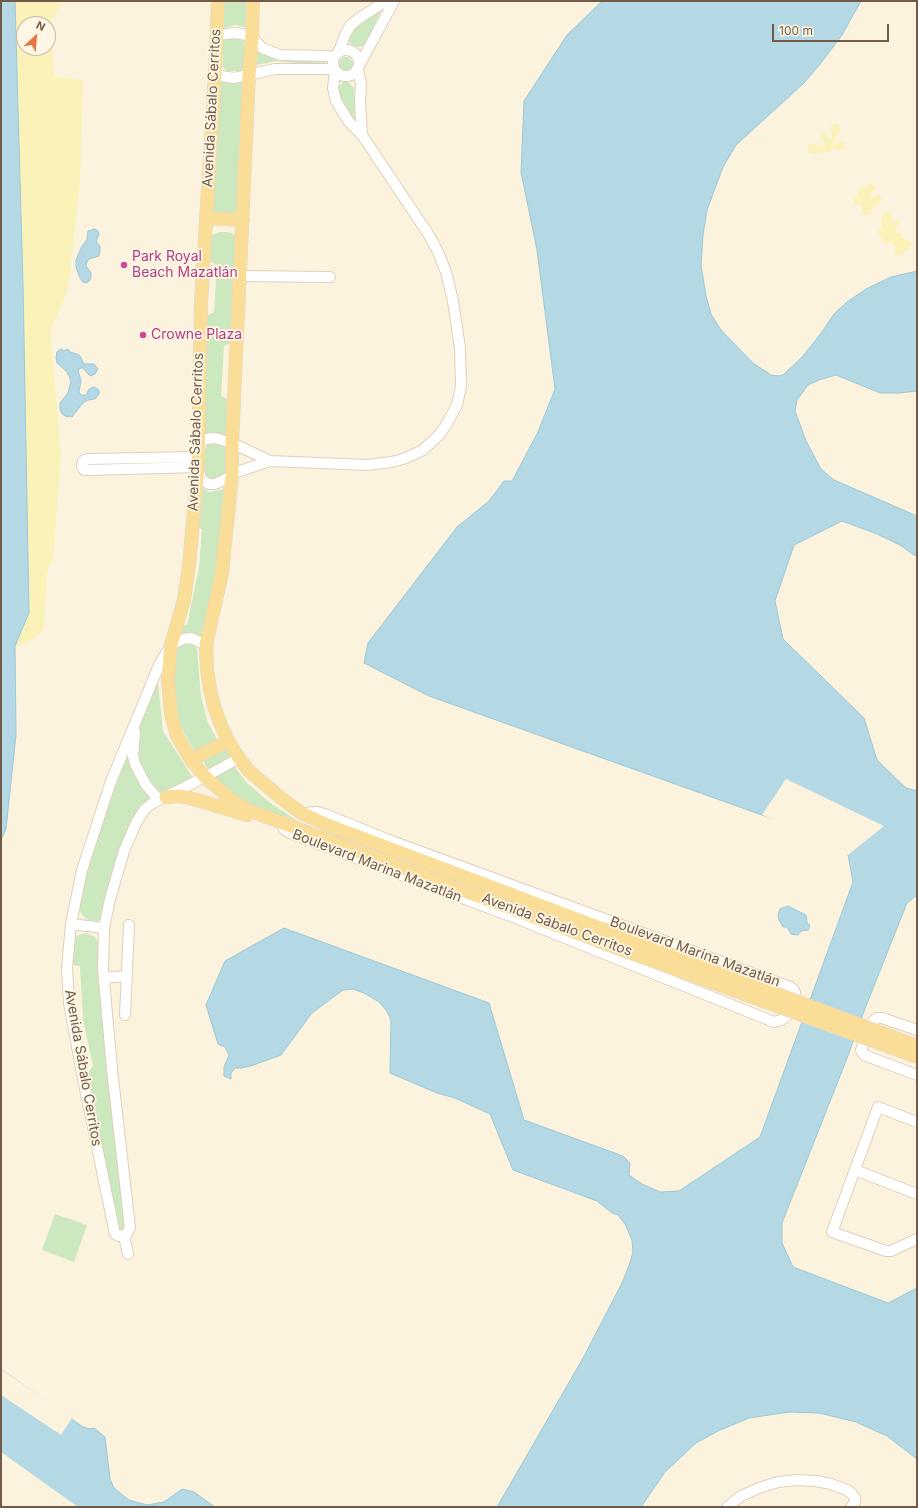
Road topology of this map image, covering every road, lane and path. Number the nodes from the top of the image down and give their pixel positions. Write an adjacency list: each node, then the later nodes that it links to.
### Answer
1 (218, 1): 5 (main road, Avenida Sábalo Cerritos)
2 (253, 1): 6 (main road, Avenida Sábalo Cerritos)
3 (386, 1): 7 (street)
4 (394, 1): 8 (street)
5 (217, 35): 6 (street); 10 (main road, Avenida Sábalo Cerritos)
6 (252, 37): 7 (street); 11 (main road, Avenida Sábalo Cerritos)
7 (337, 54): 8 (street); 9 (street)
8 (359, 68): 9 (street); 12 (street)
9 (335, 70): 11 (street); 12 (street)
10 (215, 75): 11 (street); 13 (main road, Avenida Sábalo Cerritos)
11 (249, 75): 14 (main road, Avenida Sábalo Cerritos)
12 (362, 135): 18 (street)
13 (206, 218): 14 (main road); 19 (main road, Avenida Sábalo Cerritos)
14 (243, 220): 15 (main road, Avenida Sábalo Cerritos)
15 (241, 276): 16 (street); 17 (main road, Avenida Sábalo Cerritos)
16 (330, 278)
17 (232, 443): 18 (street); 19 (street); 20 (main road, Avenida Sábalo Cerritos)
18 (270, 461): 20 (street)
19 (198, 462): 19 (street); 20 (street); 21 (main road, Avenida Sábalo Cerritos)
20 (232, 476): 22 (main road, Avenida Sábalo Cerritos)
21 (171, 645): 22 (street); 23 (street, Avenida Sábalo Cerritos); 26 (main road, Avenida Sábalo Cerritos)
22 (206, 645): 24 (main road, Avenida Sábalo Cerritos)
23 (140, 710): 28 (street); 32 (street, Avenida Sábalo Cerritos)
24 (228, 741): 25 (main road, Avenida Sábalo Cerritos); 26 (main road)
25 (239, 758): 27 (street, Avenida Sábalo Cerritos); 30 (main road, Avenida Sábalo Cerritos)
26 (191, 760): 27 (main road, Avenida Sábalo Cerritos)
27 (205, 777): 28 (street, Avenida Sábalo Cerritos); 29 (main road, Avenida Sábalo Cerritos)
28 (162, 798): 29 (main road); 34 (street, Avenida Sábalo Cerritos)
29 (264, 816): 31 (main road, Avenida Sábalo Cerritos)
30 (507, 888): 31 (street, Boulevard Marina Mazatlán); 35 (main road, Avenida Sábalo Cerritos)
31 (501, 909): 35 (main road, Avenida Sábalo Cerritos)
32 (71, 924): 34 (street); 46 (street, Avenida Sábalo Cerritos)
33 (129, 925): 36 (street)
34 (104, 928): 37 (street, Avenida Sábalo Cerritos)
35 (600, 935): 40 (main road, Avenida Sábalo Cerritos, bridge); 41 (main road, Avenida Sábalo Cerritos, bridge)
36 (126, 976): 37 (street); 38 (street)
37 (104, 978): 46 (street, Avenida Sábalo Cerritos)
38 (125, 1015)
39 (917, 1030): 42 (street)
40 (917, 1046)
41 (917, 1057)
42 (917, 1075)
43 (917, 1122): 44 (street)
44 (855, 1170): 45 (street); 47 (street)
45 (917, 1194)
46 (124, 1236): 48 (street, Avenida Sábalo Cerritos)
47 (917, 1239)
48 (128, 1254)
49 (853, 1502): 50 (street)
50 (727, 1507)

